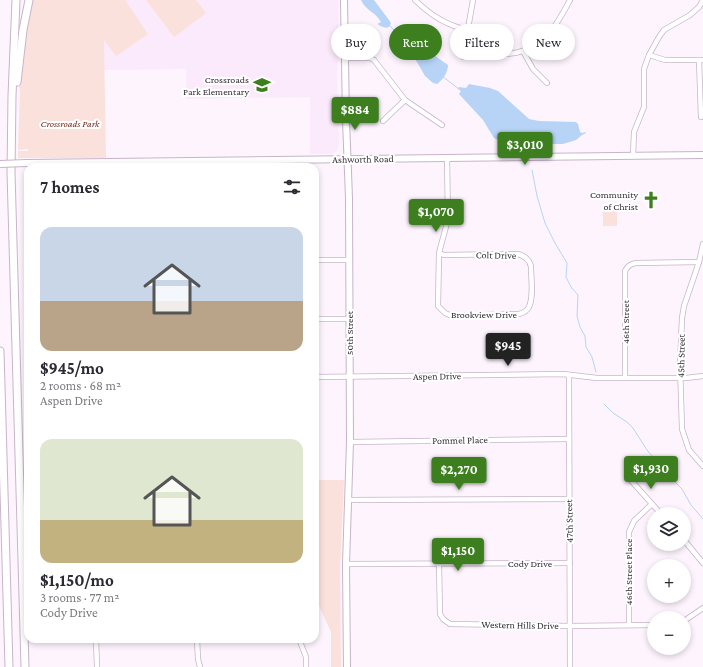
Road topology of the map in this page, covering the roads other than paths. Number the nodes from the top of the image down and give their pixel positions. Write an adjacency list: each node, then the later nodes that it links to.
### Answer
1 (16, 0): 22 (highway)
2 (29, 0): 22 (highway)
3 (344, 0): 8 (main road, 50th Street)
4 (415, 0): 11 (street)
5 (473, 0): 9 (street)
6 (570, 0): 10 (street)
7 (703, 0): 12 (street)
8 (344, 24)
9 (469, 24)
10 (555, 24)
11 (450, 25)
12 (649, 55): 16 (street); 24 (street)
13 (345, 60): 26 (main road, 50th Street)
14 (374, 60): 18 (street)
15 (528, 60): 17 (street)
16 (701, 60): 19 (street)
17 (547, 83)
18 (405, 100): 20 (street); 21 (street)
19 (701, 117)
20 (383, 121)
21 (442, 125)
22 (12, 148): 65 (highway)
23 (703, 155): 24 (main road, Ashworth Road)
24 (633, 156): 25 (main road, Ashworth Road)
25 (447, 158): 26 (main road, Ashworth Road); 31 (street)
26 (347, 160): 28 (main road, Ashworth Road); 33 (main road, 50th Street)
27 (24, 163): 29 (main road, Ashworth Road, bridge)
28 (265, 163)
29 (0, 164)
30 (703, 244): 34 (street, 45th Street)
31 (439, 253): 35 (street, Colt Drive); 35 (street, Brookview Drive)
32 (319, 260): 33 (street)
33 (349, 260): 37 (main road, 50th Street)
34 (699, 262): 43 (street, 46th Street); 44 (street, 45th Street)
35 (529, 307)
36 (319, 319): 37 (street)
37 (349, 319): 42 (main road, 50th Street)
38 (0, 351): 70 (highway)
39 (569, 375): 42 (street, Aspen Drive); 43 (street, Aspen Drive); 45 (street, 47th Street)
40 (703, 376): 44 (street, Aspen Drive)
41 (319, 377): 42 (street, Aspen Drive)
42 (350, 377): 46 (main road, 50th Street)
43 (625, 378): 44 (street, Aspen Drive)
44 (680, 378): 48 (street, 45th Street)
45 (569, 439): 46 (street, Pommel Place); 51 (street, 47th Street)
46 (350, 442): 52 (main road, 50th Street)
47 (703, 457): 48 (street)
48 (699, 461): 49 (street, 45th Street)
49 (703, 466)
50 (628, 477): 53 (street)
51 (569, 499): 52 (street); 56 (street, 47th Street)
52 (349, 500): 58 (main road, 50th Street)
53 (652, 504): 54 (street); 62 (street, 46th Street Place)
54 (655, 507)
55 (691, 548): 57 (street)
56 (570, 563): 59 (street, Cody Drive); 64 (street, 47th Street)
57 (703, 563)
58 (346, 564): 59 (street, Cody Drive); 75 (main road, 50th Street)
59 (440, 564): 64 (street, Western Hills Drive)
60 (703, 608): 61 (street)
61 (691, 616)
62 (629, 625): 63 (street, Western Hills Drive); 64 (street, Western Hills Drive)
63 (647, 625)
64 (571, 626): 76 (street, 47th Street)
65 (24, 634)
66 (24, 643): 71 (highway)
67 (96, 643): 72 (street)
68 (197, 643): 73 (street)
69 (301, 643): 74 (street)
70 (9, 667)
71 (25, 667)
72 (97, 667)
73 (200, 667)
74 (306, 667)
75 (347, 667)
76 (570, 667)

